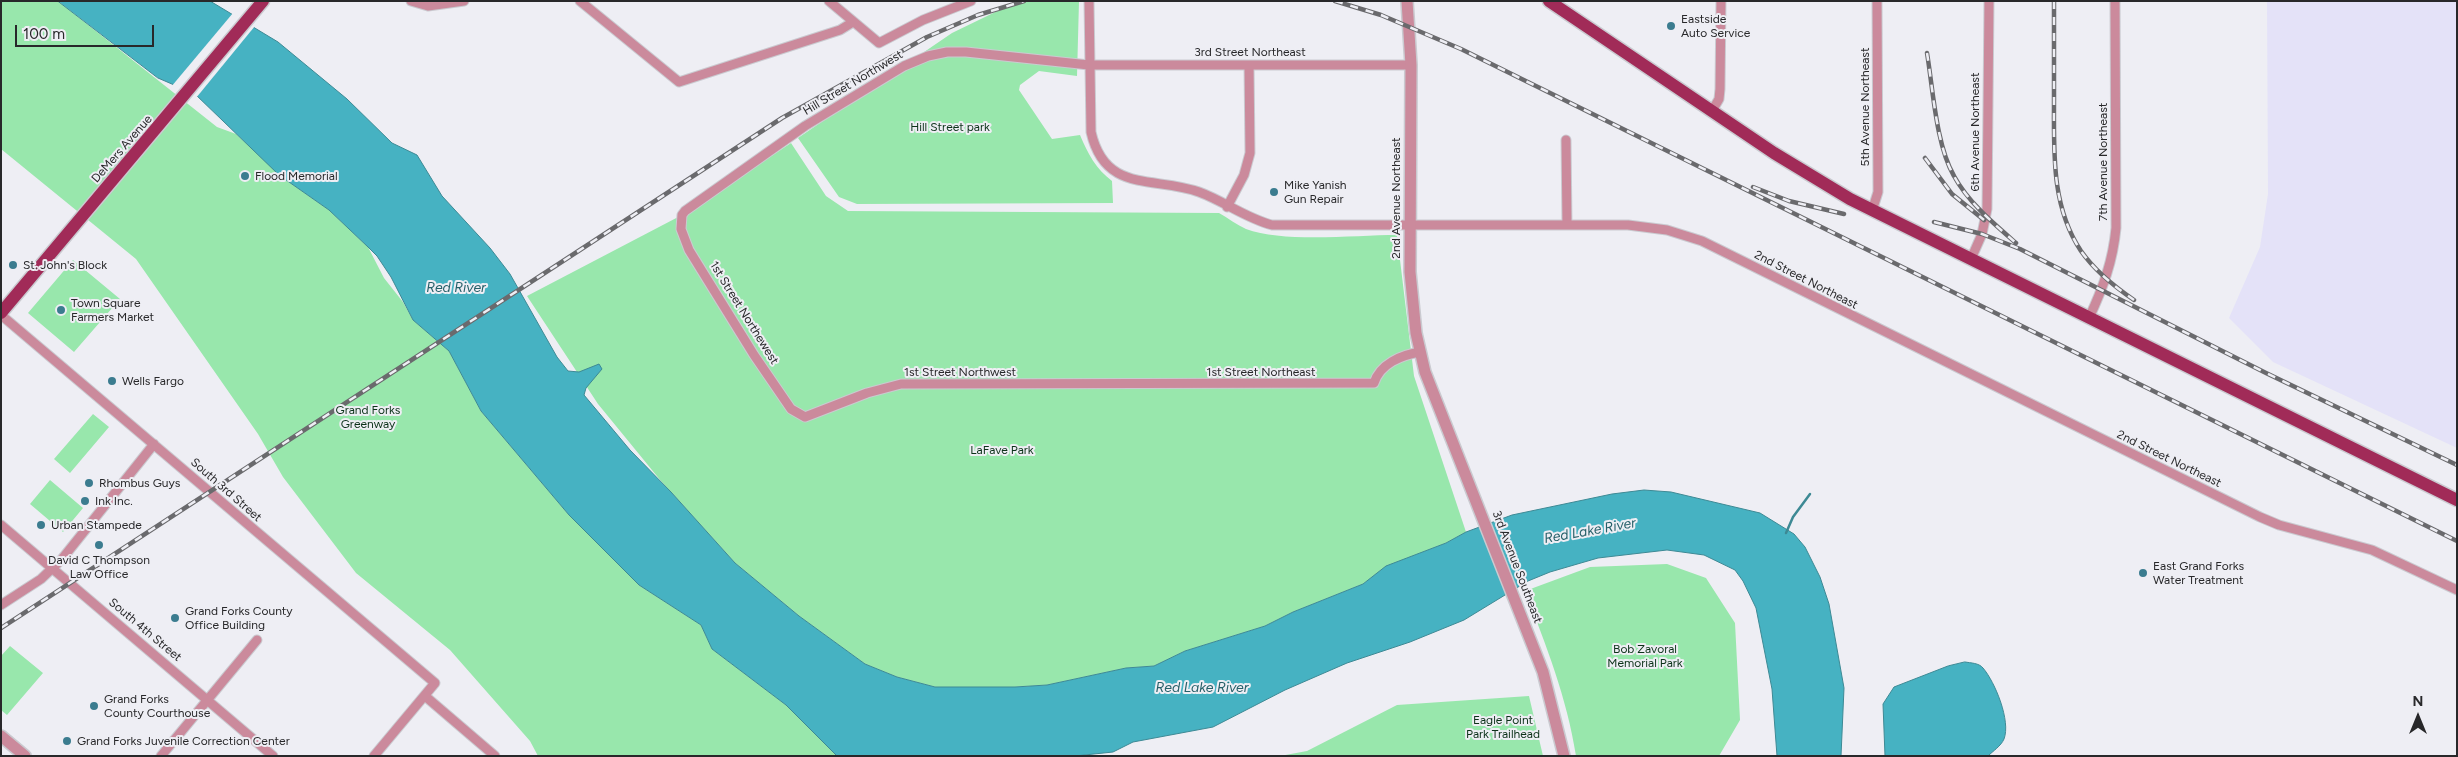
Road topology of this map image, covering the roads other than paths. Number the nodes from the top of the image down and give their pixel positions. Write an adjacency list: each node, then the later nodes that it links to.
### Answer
1 (263, 1): 26 (main road, DeMers Avenue)
2 (411, 1): 3 (street)
3 (464, 1)
4 (580, 1): 14 (street)
5 (829, 1): 14 (street)
6 (971, 1): 14 (street)
7 (1089, 1): 15 (street)
8 (1407, 1): 17 (street, 2nd Avenue Northeast)
9 (1721, 1): 18 (street)
10 (1877, 1): 21 (street, 5th Avenue Northeast)
11 (1989, 1): 25 (street, 6th Avenue Northeast)
12 (2115, 1): 27 (street, 7th Avenue Northeast)
13 (1556, 3): 18 (main road)
14 (853, 22)
15 (1089, 65): 16 (street, 3rd Street Northeast); 20 (street, 2nd Street Northeast); 22 (street, Hill Street Northwest)
16 (1249, 65): 17 (street, 3rd Street Northeast); 20 (street)
17 (1411, 65): 24 (street, 2nd Avenue Northeast)
18 (1712, 111): 21 (main road)
19 (1566, 140): 23 (street)
20 (1227, 206): 24 (street, 2nd Street Northeast)
21 (1872, 211): 25 (main road)
22 (685, 212): 31 (street, 1st Street Northewest)
23 (1567, 225): 24 (street, 2nd Street Northeast); 36 (street, 2nd Street Northeast)
24 (1410, 226): 28 (street, 2nd Avenue Northeast)
25 (1971, 259): 27 (main road)
26 (1, 314): 32 (street, South 3rd Street)
27 (2089, 318): 33 (main road)
28 (1420, 352): 29 (street, 1st Street Northeast); 30 (street, 2nd Avenue Northeast)
29 (1090, 385): 31 (street, 1st Street Northwest)
30 (1434, 392): 41 (street, 3rd Avenue Southeast)
31 (805, 418)
32 (154, 444): 35 (street); 39 (street, South 3rd Street)
33 (2457, 500)
34 (1, 524): 35 (street, South 4th Street)
35 (53, 568): 37 (street); 40 (street, South 4th Street)
36 (2457, 590)
37 (1, 605)
38 (257, 640): 40 (street)
39 (425, 696): 46 (street); 47 (street)
40 (208, 700): 44 (street); 45 (street, South 4th Street)
41 (1560, 732): 48 (street); 49 (street, 3rd Avenue Southeast)
42 (1, 736): 43 (street)
43 (25, 756)
44 (162, 756)
45 (273, 756)
46 (374, 756)
47 (496, 756)
48 (1559, 756)
49 (1564, 756)

